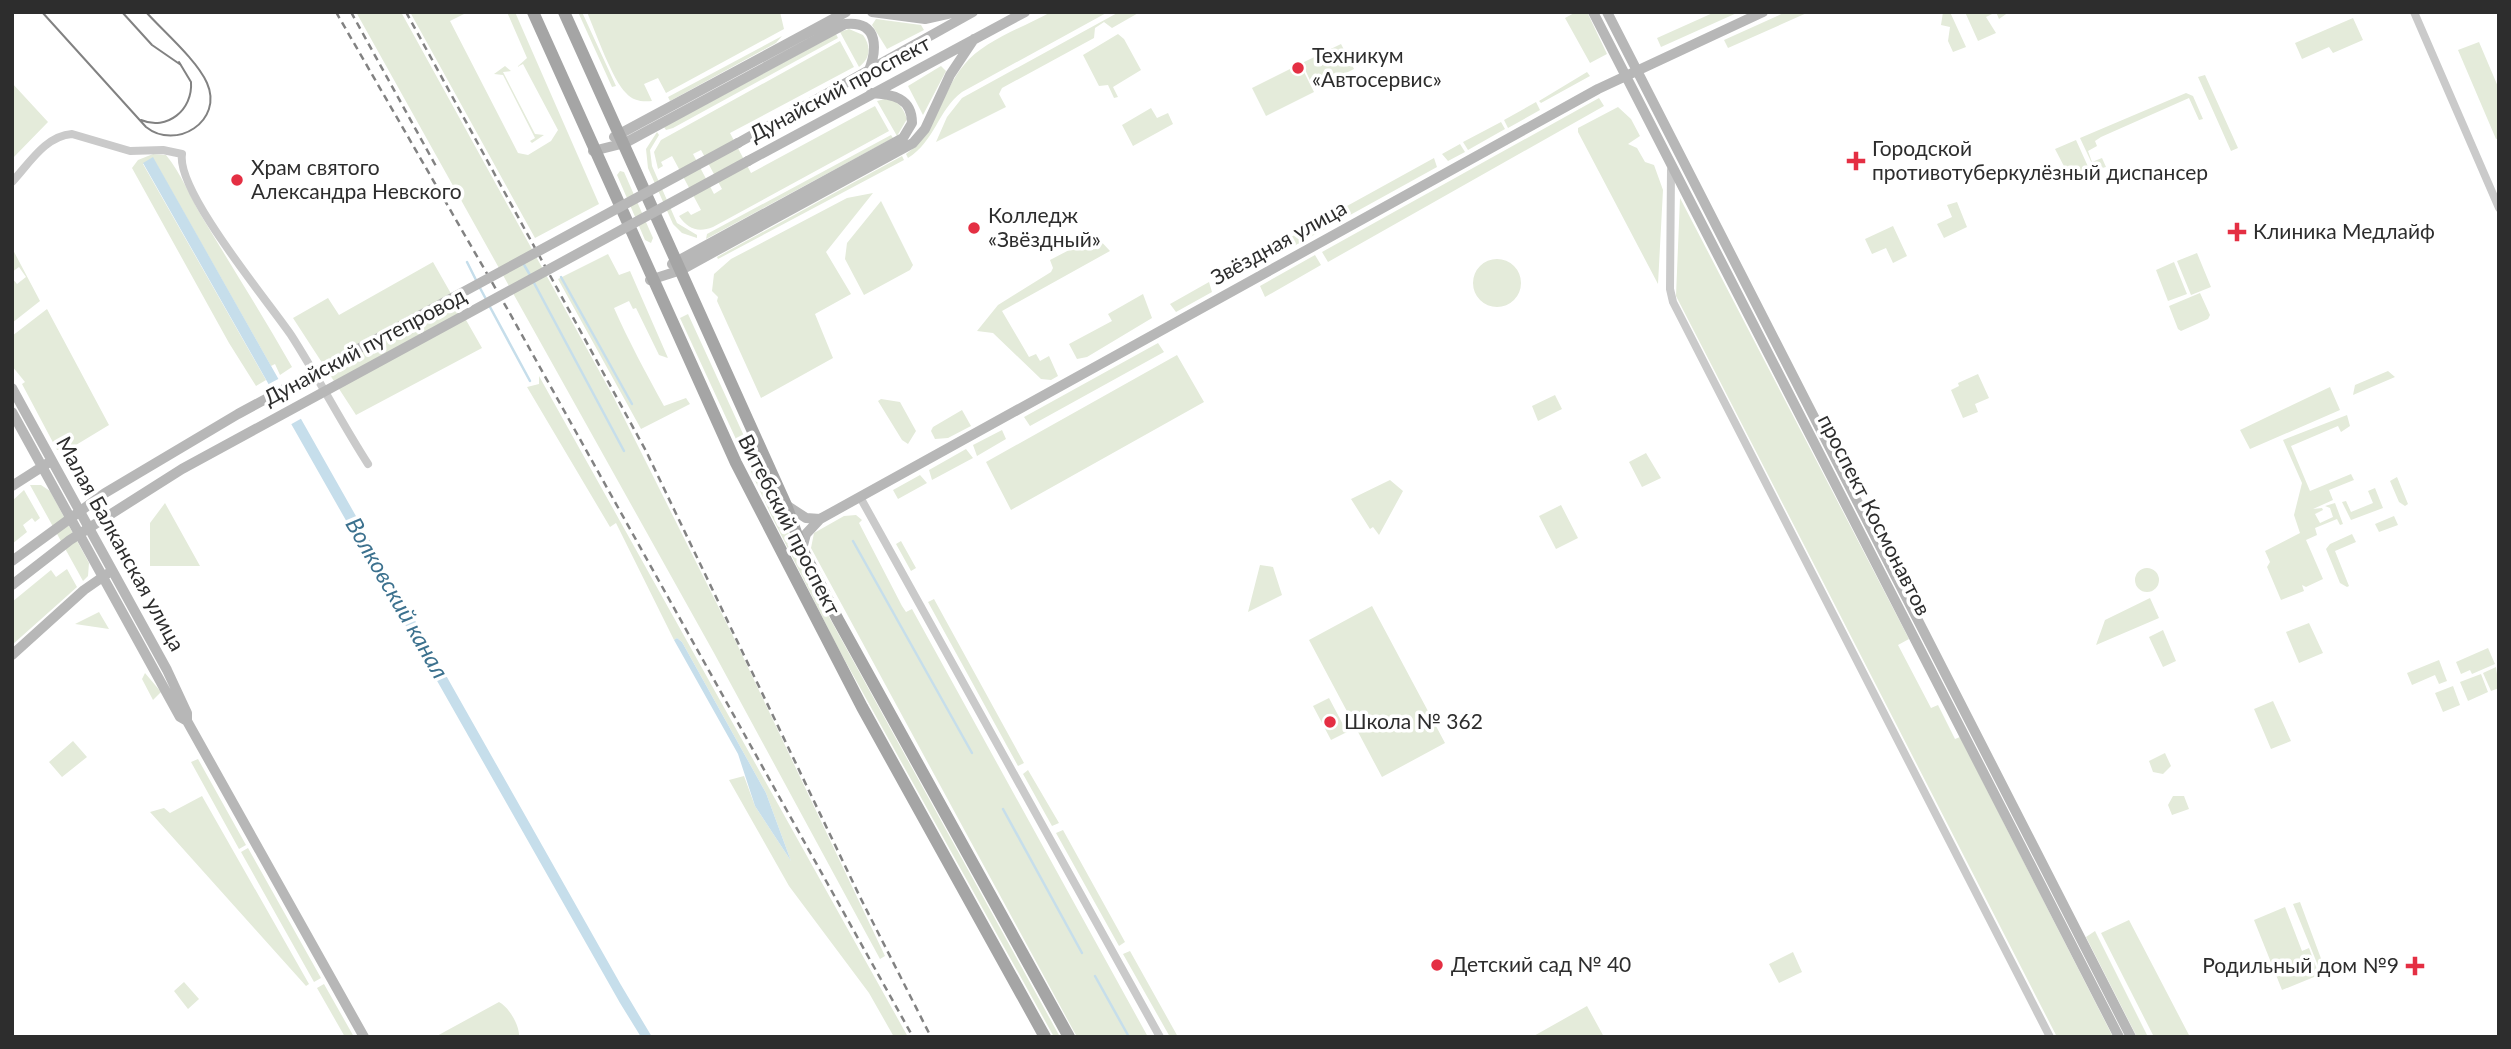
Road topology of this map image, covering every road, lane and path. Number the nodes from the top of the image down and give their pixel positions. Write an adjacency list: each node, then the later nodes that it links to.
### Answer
1 (533, 12): 19 (main road, Витебский проспект)
2 (564, 12): 17 (main road, Витебский проспект)
3 (846, 12): 17 (street)
4 (872, 12): 5 (street)
5 (956, 12)
6 (973, 12): 14 (street, Дунайский проспект)
7 (1025, 12): 12 (street, Дунайский проспект)
8 (1593, 12): 15 (street, проспект Космонавтов)
9 (1607, 12): 13 (street, проспект Космонавтов)
10 (1763, 12): 13 (street, Звёздная улица)
11 (2414, 12): 23 (street)
12 (974, 39): 16 (street, Дунайский проспект); 24 (street)
13 (1636, 69): 15 (street, Звёздная улица); 45 (street, проспект Космонавтов)
14 (868, 73): 17 (street); 18 (street, Дунайский проспект)
15 (1624, 74): 21 (street, проспект Космонавтов); 31 (street, Звёздная улица)
16 (871, 93): 20 (street, Дунайский проспект); 24 (street)
17 (622, 138): 19 (street); 24 (main road, Витебский проспект)
18 (738, 143): 35 (street, Дунайский путепровод, bridge)
19 (593, 151): 25 (main road, Витебский проспект)
20 (748, 161): 37 (street, Дунайский путепровод, bridge)
21 (1671, 170): 43 (street); 44 (street, проспект Космонавтов)
22 (12, 183): 29 (street)
23 (2499, 208)
24 (679, 266): 25 (street); 32 (main road, Витебский проспект)
25 (650, 279): 40 (main road, Витебский проспект)
26 (12, 388): 28 (street, Малая Балканская улица)
27 (12, 412): 28 (street, Малая Балканская улица)
28 (46, 463): 30 (street); 36 (street, Малая Балканская улица)
29 (368, 464)
30 (12, 486)
31 (860, 497): 33 (street, Звёздная улица); 42 (street)
32 (786, 505): 33 (street); 34 (main road, Витебский проспект)
33 (820, 519): 34 (street)
34 (802, 548): 41 (main road, Витебский проспект)
35 (12, 561)
36 (108, 574): 38 (street); 39 (street, Малая Балканская улица)
37 (12, 585)
38 (12, 655)
39 (364, 1037)
40 (1045, 1037)
41 (1069, 1037)
42 (1160, 1037)
43 (2050, 1037)
44 (2119, 1037)
45 (2131, 1037)

